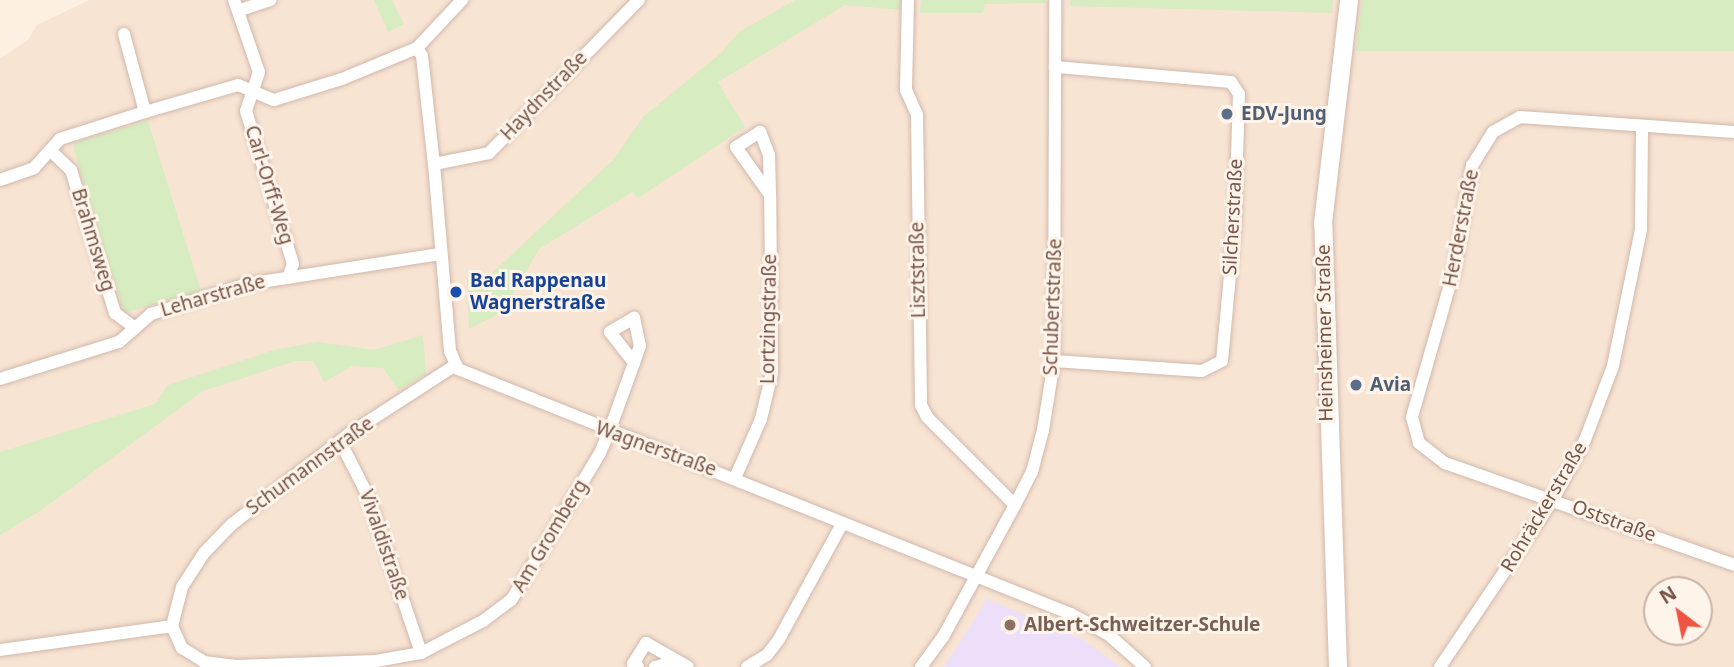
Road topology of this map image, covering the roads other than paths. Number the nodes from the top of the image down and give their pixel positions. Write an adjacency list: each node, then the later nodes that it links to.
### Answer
1 (270, 0): 7 (street)
2 (462, 0): 9 (street)
3 (639, 0): 16 (street, Haydnstraße)
4 (908, 0): 31 (street, Lisztstraße)
5 (1055, 0): 10 (street, Schubertstraße)
6 (1349, 0): 45 (street, Heinsheimer Straße)
7 (237, 5): 11 (street, Carl-Orff-Weg)
8 (124, 34): 12 (street)
9 (417, 48): 11 (street); 16 (street)
10 (1055, 67): 22 (street, Schubertstraße); 22 (street, Silcherstraße)
11 (253, 92): 12 (street); 20 (street, Carl-Orff-Weg)
12 (145, 112): 15 (street)
13 (1642, 127): 14 (street, Herderstraße); 28 (street, Herderstraße); 30 (street, Rohräckerstraße)
14 (1734, 132)
15 (50, 150): 17 (street); 21 (street, Brahmsweg)
16 (434, 164): 19 (street)
17 (0, 180)
18 (770, 195): 29 (street, Lortzingstraße)
19 (440, 254): 20 (street, Leharstraße); 24 (street)
20 (288, 278): 21 (street, Leharstraße)
21 (135, 328): 25 (street, Leharstraße)
22 (1054, 361): 31 (street, Schubertstraße)
23 (634, 363): 26 (street, Am Gromberg)
24 (454, 366): 26 (street, Wagnerstraße); 27 (street, Schumannstraße)
25 (0, 379)
26 (609, 432): 29 (street, Wagnerstraße); 37 (street, Am Gromberg)
27 (340, 441): 35 (street, Schumannstraße); 37 (street, Vivaldistraße)
28 (1419, 443): 30 (street, Oststraße)
29 (735, 478): 32 (street, Wagnerstraße)
30 (1554, 498): 33 (street, Oststraße); 46 (street, Rohräckerstraße)
31 (1015, 505): 34 (street, Schubertstraße)
32 (842, 524): 34 (street, Wagnerstraße); 42 (street)
33 (1734, 565)
34 (976, 576): 43 (street, Schubertstraße); 44 (street, Wagnerstraße)
35 (172, 626): 36 (street); 37 (street, Am Gromberg)
36 (0, 650)
37 (421, 653)
38 (674, 662): 39 (street); 40 (street); 41 (street)
39 (638, 667)
40 (655, 667)
41 (688, 667)
42 (747, 667)
43 (921, 667)
44 (1145, 667)
45 (1338, 667)
46 (1440, 667)

